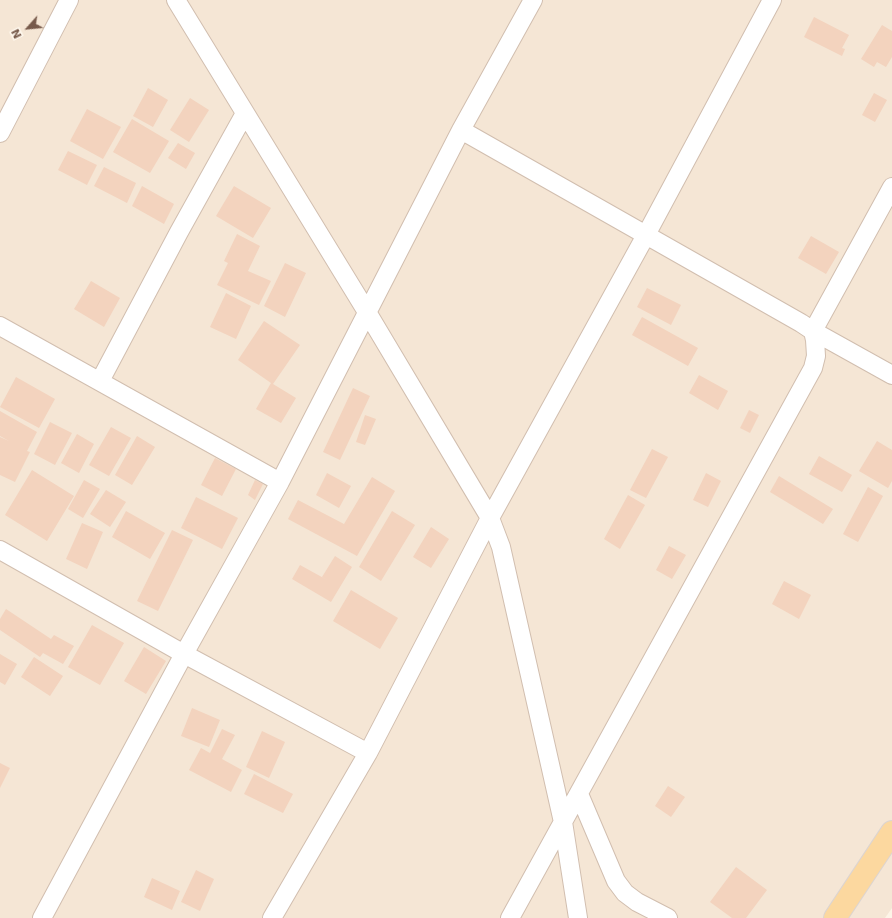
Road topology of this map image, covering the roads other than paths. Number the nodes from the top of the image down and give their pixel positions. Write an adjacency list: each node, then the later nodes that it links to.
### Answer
1 (69, 0): 7 (street)
2 (176, 0): 5 (street)
3 (533, 0): 6 (street)
4 (772, 0): 9 (street)
5 (244, 115): 10 (street); 14 (street)
6 (461, 130): 9 (street); 10 (street)
7 (0, 133)
8 (892, 187): 12 (street)
9 (646, 235): 12 (street); 16 (street)
10 (367, 312): 15 (street); 16 (street)
11 (0, 326): 14 (street)
12 (813, 332): 13 (street); 20 (street)
13 (892, 375)
14 (100, 382): 15 (street)
15 (280, 482): 18 (street)
16 (490, 518): 19 (street); 21 (street)
17 (3, 557): 18 (street)
18 (184, 654): 19 (street); 23 (street)
19 (368, 753): 24 (street)
20 (579, 794): 21 (street); 27 (street)
21 (563, 822): 25 (street); 26 (street)
22 (892, 832): 28 (main road)
23 (42, 918)
24 (272, 918)
25 (510, 918)
26 (578, 918)
27 (668, 918)
28 (835, 918)

